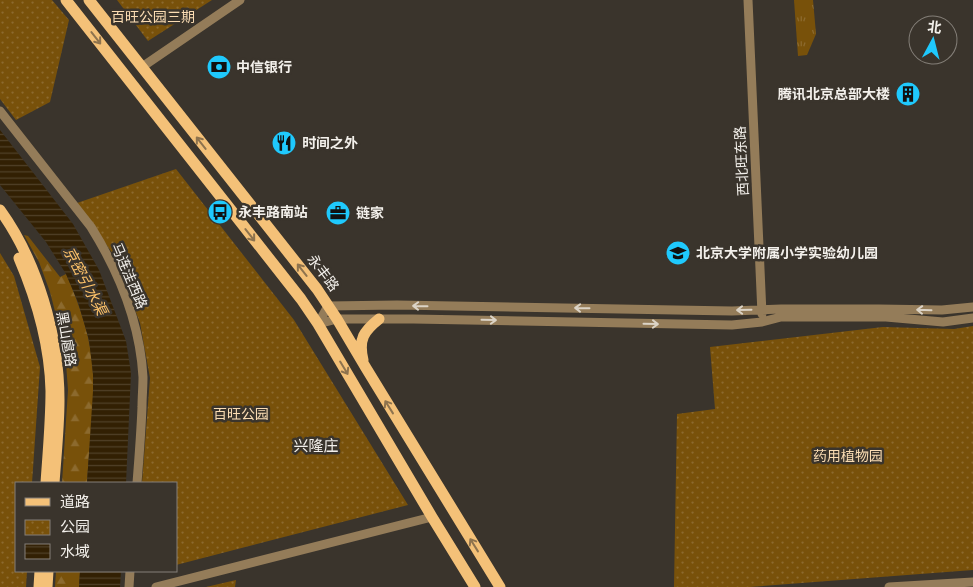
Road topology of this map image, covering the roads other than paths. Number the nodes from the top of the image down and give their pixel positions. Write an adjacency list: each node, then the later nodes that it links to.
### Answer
1 (66, 0): 16 (main road, one-way to 16)
2 (89, 0): 5 (main road, 永丰路)
3 (240, 0): 5 (street)
4 (748, 0): 11 (street, 西北旺东路)
5 (142, 67): 9 (main road, 永丰路, one-way to 5)
6 (0, 111): 20 (street, 马连洼西路)
7 (0, 210): 19 (main road, 黑山扈路)
8 (0, 223): 18 (main road, 黑山扈路)
9 (328, 306): 11 (street, one-way to 9); 13 (main road, 永丰路); 16 (street)
10 (973, 307): 11 (street, one-way to 11)
11 (762, 310): 15 (street, 西北旺东路)
12 (973, 318): 15 (street)
13 (337, 319): 14 (street); 16 (street); 17 (main road, 永丰路)
14 (379, 319): 15 (street, one-way to 15); 17 (main road)
15 (762, 322)
16 (318, 324): 21 (main road, one-way to 21)
17 (366, 368): 31 (main road, 永丰路, one-way to 17)
18 (46, 482)
19 (54, 482)
20 (137, 482)
21 (432, 517): 29 (street); 30 (main road)
22 (40, 572): 26 (main road)
23 (48, 572): 27 (main road)
24 (130, 572): 28 (street)
25 (973, 582): 32 (street)
26 (38, 587)
27 (47, 587)
28 (129, 587)
29 (156, 587)
30 (475, 587)
31 (500, 587)
32 (889, 587)

